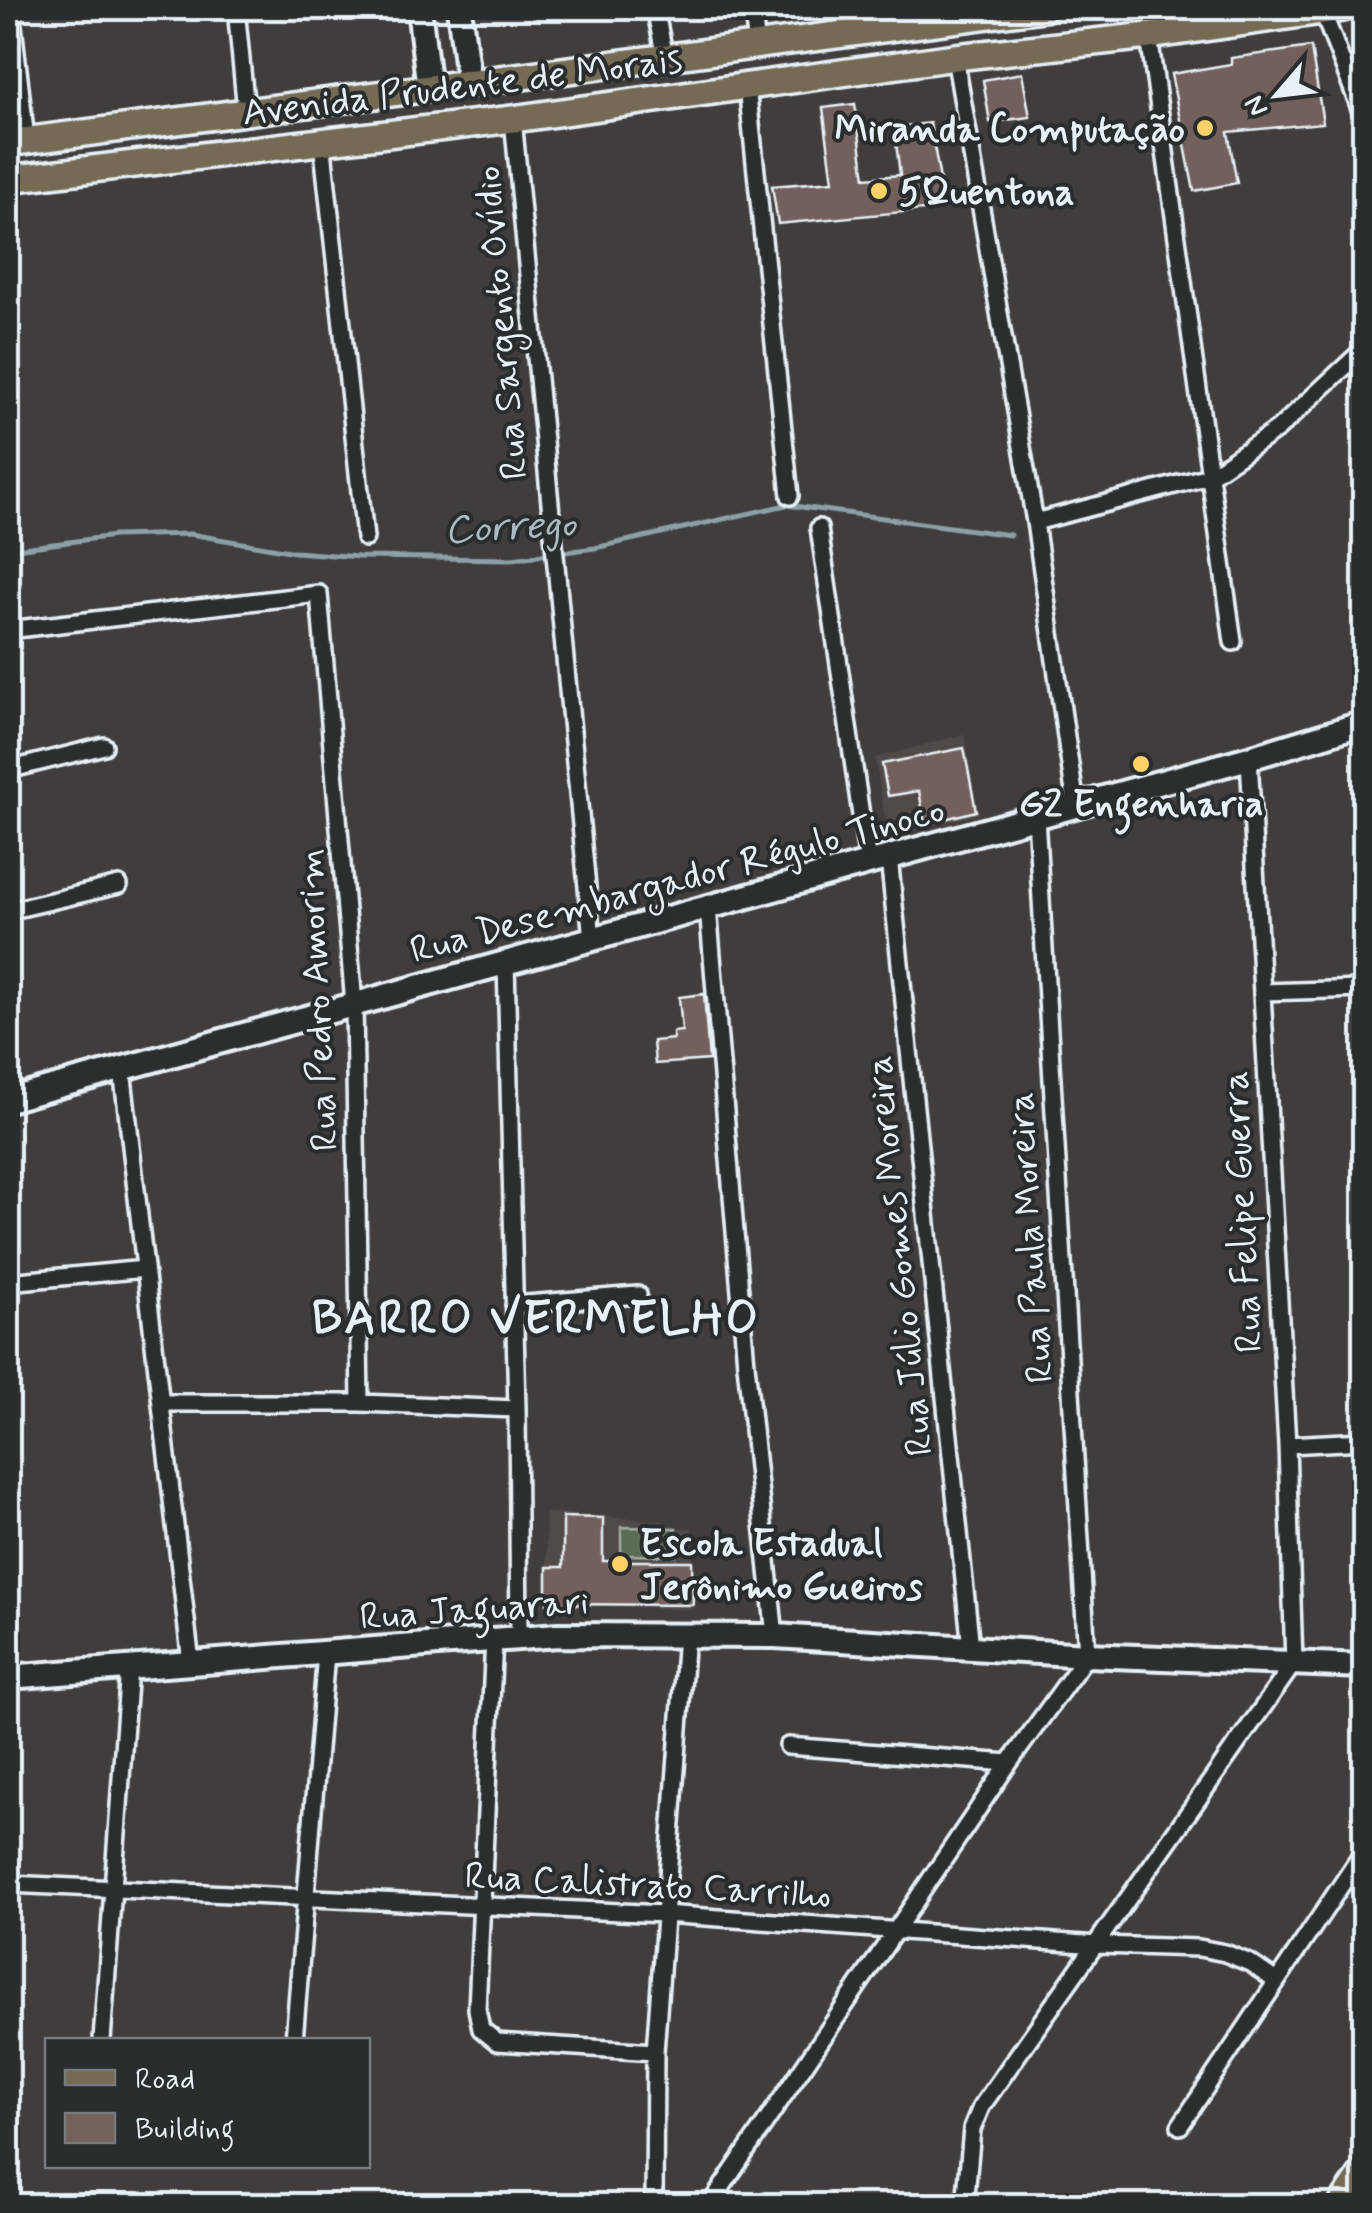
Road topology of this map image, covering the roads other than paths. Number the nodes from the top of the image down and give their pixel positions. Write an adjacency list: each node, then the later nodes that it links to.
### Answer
1 (11, 8): 22 (street)
2 (236, 8): 18 (street)
3 (419, 8): 10 (main road)
4 (656, 8): 14 (street)
5 (752, 8): 12 (street)
6 (1044, 8): 8 (main road, Avenida Prudente de Morais)
7 (1332, 9): 11 (main road, Avenida Prudente de Morais); 20 (street)
8 (982, 12): 12 (main road, Avenida Prudente de Morais)
9 (460, 18): 10 (main road); 15 (main road)
10 (422, 35): 17 (main road)
11 (1149, 36): 13 (main road, Avenida Prudente de Morais); 25 (street)
12 (757, 44): 14 (main road, Avenida Prudente de Morais)
13 (955, 56): 16 (main road, Avenida Prudente de Morais); 27 (street)
14 (665, 57): 15 (main road, Avenida Prudente de Morais)
15 (469, 85): 17 (main road, Avenida Prudente de Morais)
16 (747, 86): 19 (main road, Avenida Prudente de Morais); 26 (street)
17 (428, 89): 18 (main road, Avenida Prudente de Morais)
18 (246, 111): 22 (main road, Avenida Prudente de Morais)
19 (514, 119): 21 (main road, Avenida Prudente de Morais); 42 (street, Rua Sargento Ovídio)
20 (1364, 119)
21 (322, 140): 23 (main road, Avenida Prudente de Morais); 29 (street)
22 (17, 142)
23 (8, 180)
24 (1364, 349): 25 (street)
25 (1208, 476): 27 (street); 31 (street)
26 (790, 496)
27 (1035, 522): 36 (street)
28 (820, 528): 38 (street, Rua Júlio Gomes Moreira)
29 (366, 538)
30 (8, 630): 46 (street, Rua Pedro Amorim)
31 (1233, 642)
32 (1364, 723): 34 (main road, Rua Desembargador Régulo Tinoco)
33 (104, 746): 35 (street)
34 (1249, 758): 36 (main road, Rua Desembargador Régulo Tinoco); 45 (street, Rua Felipe Guerra)
35 (8, 770)
36 (1076, 806): 37 (main road, Rua Desembargador Régulo Tinoco)
37 (1036, 817): 38 (main road, Rua Desembargador Régulo Tinoco); 64 (street, Rua Paula Moreira)
38 (878, 860): 40 (main road, Rua Desembargador Régulo Tinoco); 62 (street, Rua Júlio Gomes Moreira)
39 (119, 884): 41 (street)
40 (708, 908): 42 (main road, Rua Desembargador Régulo Tinoco); 60 (street)
41 (8, 911)
42 (592, 939): 43 (main road, Rua Desembargador Régulo Tinoco)
43 (506, 963): 46 (main road, Rua Desembargador Régulo Tinoco); 52 (street)
44 (1364, 989): 45 (street)
45 (1262, 992): 57 (street, Rua Felipe Guerra)
46 (354, 1004): 47 (main road, Rua Desembargador Régulo Tinoco); 54 (street, Rua Pedro Amorim)
47 (122, 1068): 48 (main road, Rua Desembargador Régulo Tinoco); 49 (street)
48 (8, 1100)
49 (145, 1270): 50 (street); 53 (street)
50 (8, 1282)
51 (638, 1295): 52 (street)
52 (514, 1305): 55 (street)
53 (162, 1403): 54 (street); 65 (street)
54 (360, 1403): 55 (street)
55 (517, 1409): 59 (street)
56 (1364, 1441): 57 (street)
57 (1287, 1445): 66 (street, Rua Felipe Guerra)
58 (686, 1635): 59 (main road, Rua Jaguarari); 60 (main road, Rua Jaguarari); 77 (street)
59 (519, 1636): 61 (main road, Rua Jaguarari)
60 (774, 1636): 62 (main road, Rua Jaguarari)
61 (494, 1638): 63 (main road, Rua Jaguarari); 76 (street)
62 (971, 1648): 64 (main road, Rua Jaguarari)
63 (326, 1652): 65 (main road, Rua Jaguarari); 75 (street)
64 (1088, 1655): 66 (main road, Rua Jaguarari); 71 (street)
65 (191, 1663): 68 (main road, Rua Jaguarari)
66 (1294, 1663): 67 (main road, Rua Jaguarari); 79 (street)
67 (1364, 1666)
68 (130, 1668): 69 (main road, Rua Jaguarari); 74 (street)
69 (8, 1677)
70 (788, 1746): 71 (street)
71 (1009, 1764): 78 (street)
72 (1364, 1851): 80 (street)
73 (8, 1884): 74 (street, Rua Calistrato Carrilho)
74 (113, 1887): 75 (street, Rua Calistrato Carrilho); 81 (street)
75 (307, 1900): 76 (street, Rua Calistrato Carrilho); 82 (street)
76 (481, 1908): 77 (street, Rua Calistrato Carrilho); 83 (street)
77 (664, 1914): 78 (street, Rua Calistrato Carrilho); 83 (street)
78 (894, 1931): 79 (street, Rua Calistrato Carrilho); 87 (street)
79 (1098, 1944): 80 (street, Rua Calistrato Carrilho); 88 (street)
80 (1276, 1981): 84 (street)
81 (102, 2038)
82 (294, 2038)
83 (655, 2052): 86 (street)
84 (1180, 2126)
85 (1364, 2172): 89 (main road)
86 (654, 2206)
87 (709, 2206)
88 (965, 2206)
89 (1341, 2206)

